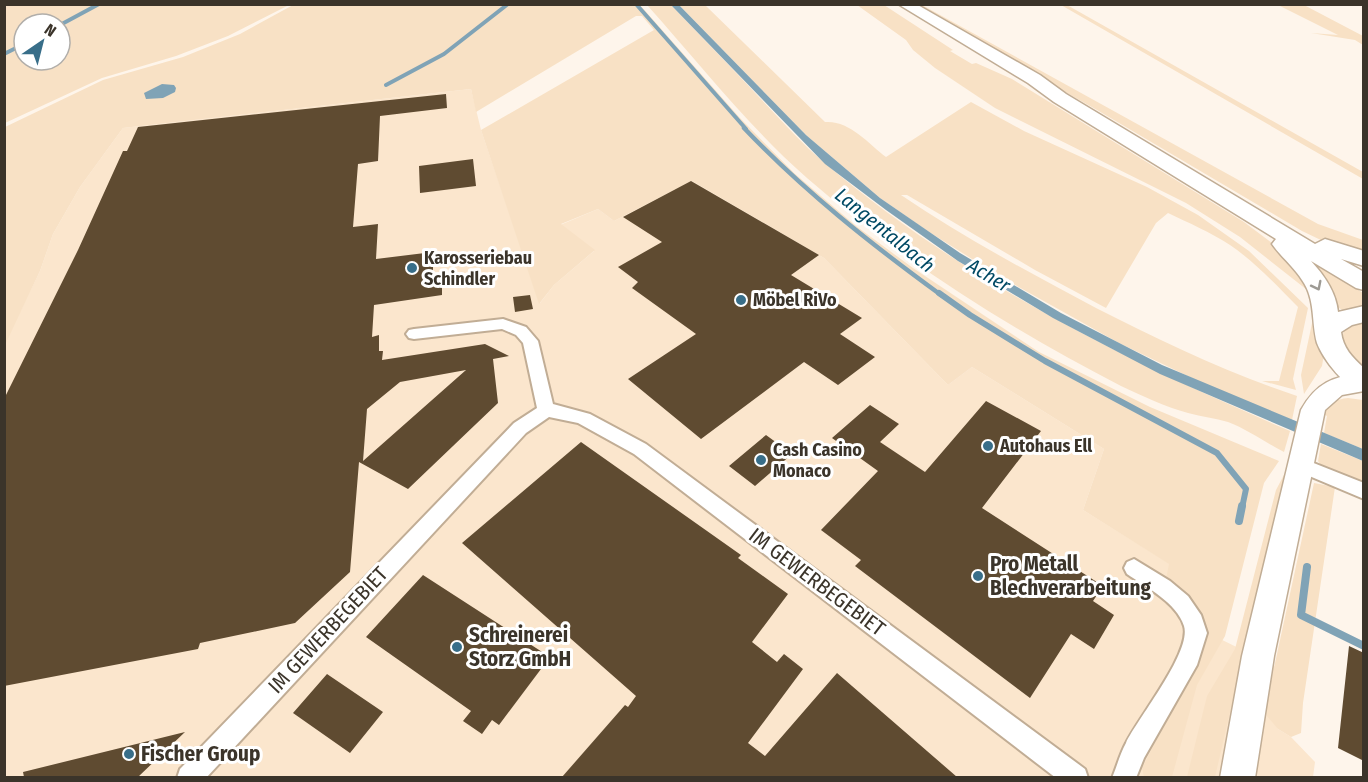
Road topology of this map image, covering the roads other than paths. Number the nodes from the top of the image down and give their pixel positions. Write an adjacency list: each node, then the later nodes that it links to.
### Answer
1 (891, 4): 3 (main road)
2 (905, 4): 3 (main road)
3 (1060, 98): 4 (main road)
4 (1268, 224): 5 (main road); 6 (main road); 8 (main road, one-way to 8)
5 (1364, 259)
6 (1364, 283)
7 (1364, 314): 8 (main road)
8 (1329, 328): 10 (main road)
9 (414, 334): 11 (street)
10 (1363, 382): 12 (street)
11 (546, 410): 15 (street, IM GEWERBEGEBIET); 16 (street, IM GEWERBEGEBIET)
12 (1301, 460): 13 (street); 18 (street)
13 (1364, 491)
14 (1134, 568): 17 (street)
15 (189, 777)
16 (1076, 777)
17 (1124, 777)
18 (1237, 777)

